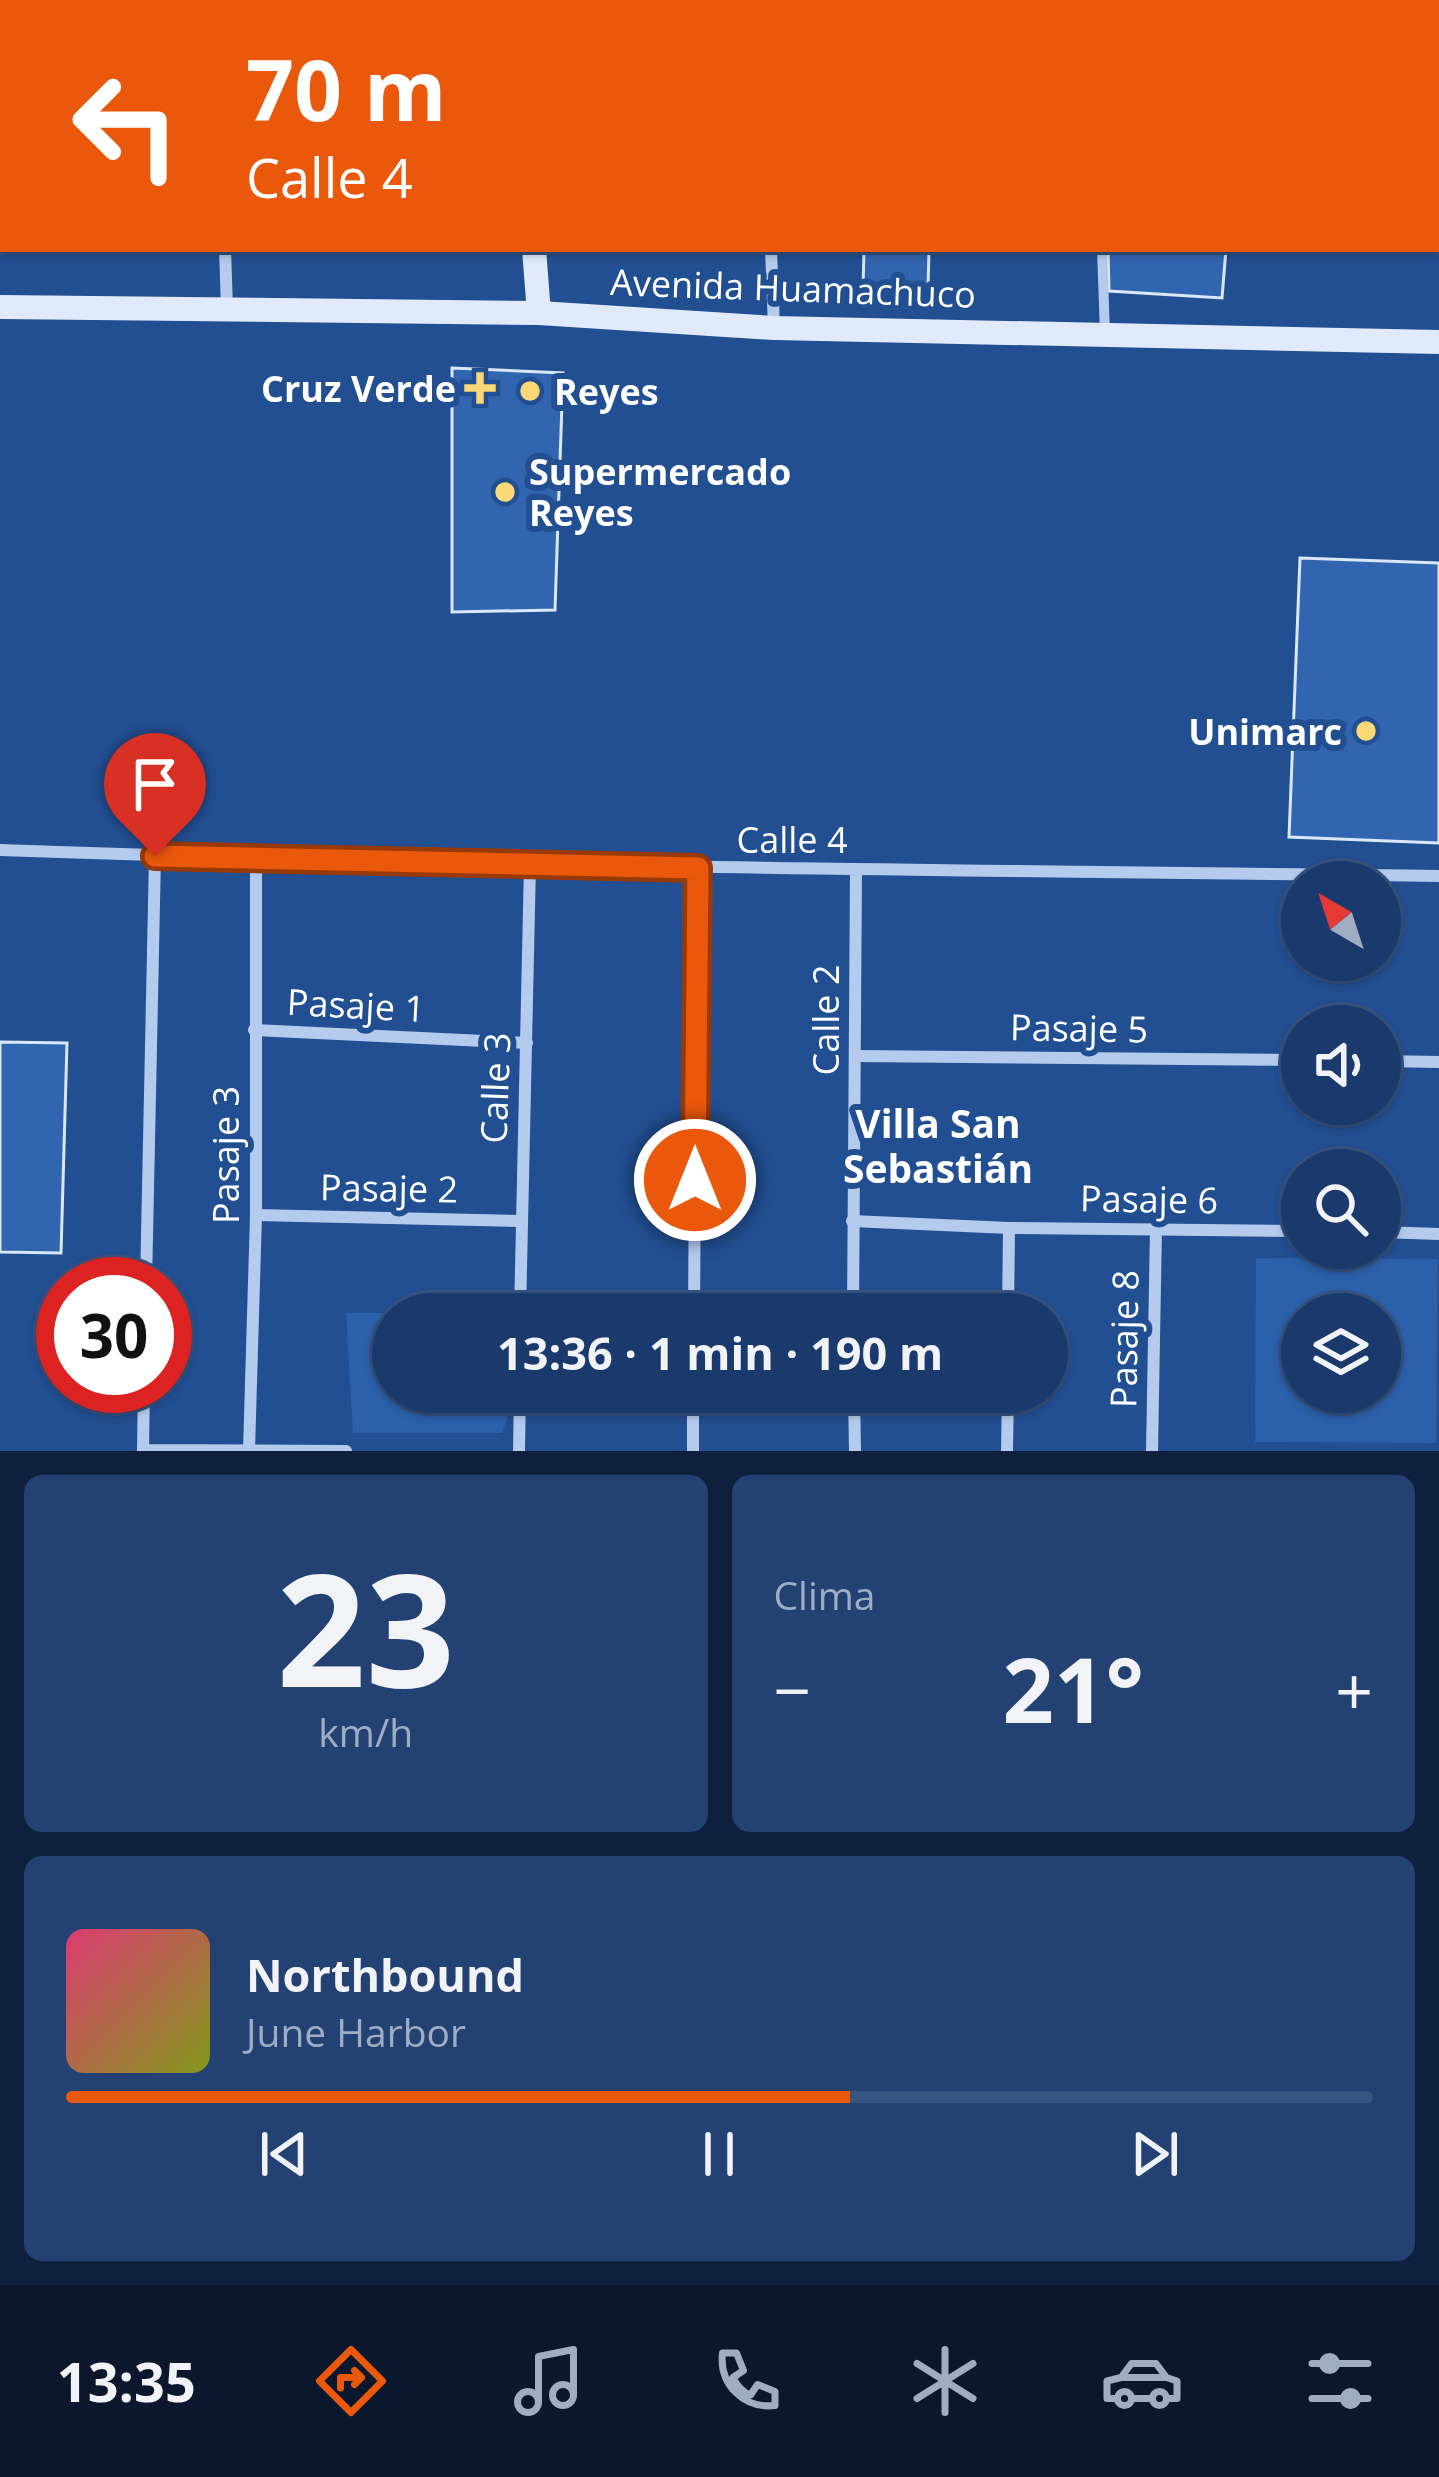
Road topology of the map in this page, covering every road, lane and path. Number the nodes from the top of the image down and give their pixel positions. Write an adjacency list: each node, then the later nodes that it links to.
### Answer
1 (225, 252): 6 (street)
2 (534, 252): 7 (main road)
3 (771, 252): 8 (street)
4 (1102, 252): 9 (street)
5 (0, 307): 6 (main road, Avenida Huamachuco)
6 (227, 310): 7 (main road, Avenida Huamachuco)
7 (539, 313): 8 (main road, Avenida Huamachuco)
8 (774, 328): 9 (main road, Avenida Huamachuco)
9 (1105, 334): 10 (main road, Avenida Huamachuco)
10 (1439, 342)
11 (0, 850): 12 (street, Calle 4)
12 (155, 856): 13 (street, Calle 4); 32 (street)
13 (256, 860): 14 (street, Calle 4); 18 (street, Pasaje 3)
14 (530, 864): 15 (street, Calle 4); 19 (street, Calle 3)
15 (698, 868): 16 (street, Calle 4); 34 (street)
16 (856, 869): 17 (street, Calle 4); 20 (street, Calle 2)
17 (1439, 876)
18 (254, 1030): 19 (street, Pasaje 1); 24 (street, Pasaje 3)
19 (526, 1043): 26 (street, Calle 3)
20 (856, 1056): 21 (street, Pasaje 5); 25 (street, Calle 2)
21 (1281, 1060)
22 (1401, 1061): 23 (street)
23 (1439, 1062)
24 (256, 1215): 26 (street, Pasaje 2); 43 (street, Pasaje 3)
25 (852, 1220): 27 (street, Pasaje 6); 35 (street, Calle 2)
26 (520, 1221): 33 (street, Calle 3)
27 (1009, 1228): 28 (street, Pasaje 6); 36 (street)
28 (1156, 1228): 29 (street, Pasaje 6); 49 (street, Pasaje 8)
29 (1281, 1231)
30 (1401, 1233): 31 (street)
31 (1439, 1234)
32 (147, 1257)
33 (520, 1293)
34 (694, 1293)
35 (854, 1293)
36 (1008, 1293)
37 (144, 1413): 42 (street)
38 (520, 1413): 45 (street)
39 (693, 1413): 46 (street)
40 (854, 1413): 47 (street)
41 (1008, 1413): 48 (street)
42 (143, 1450): 43 (street)
43 (249, 1450): 44 (street)
44 (346, 1451)
45 (520, 1451)
46 (693, 1451)
47 (855, 1451)
48 (1007, 1451)
49 (1152, 1451)

